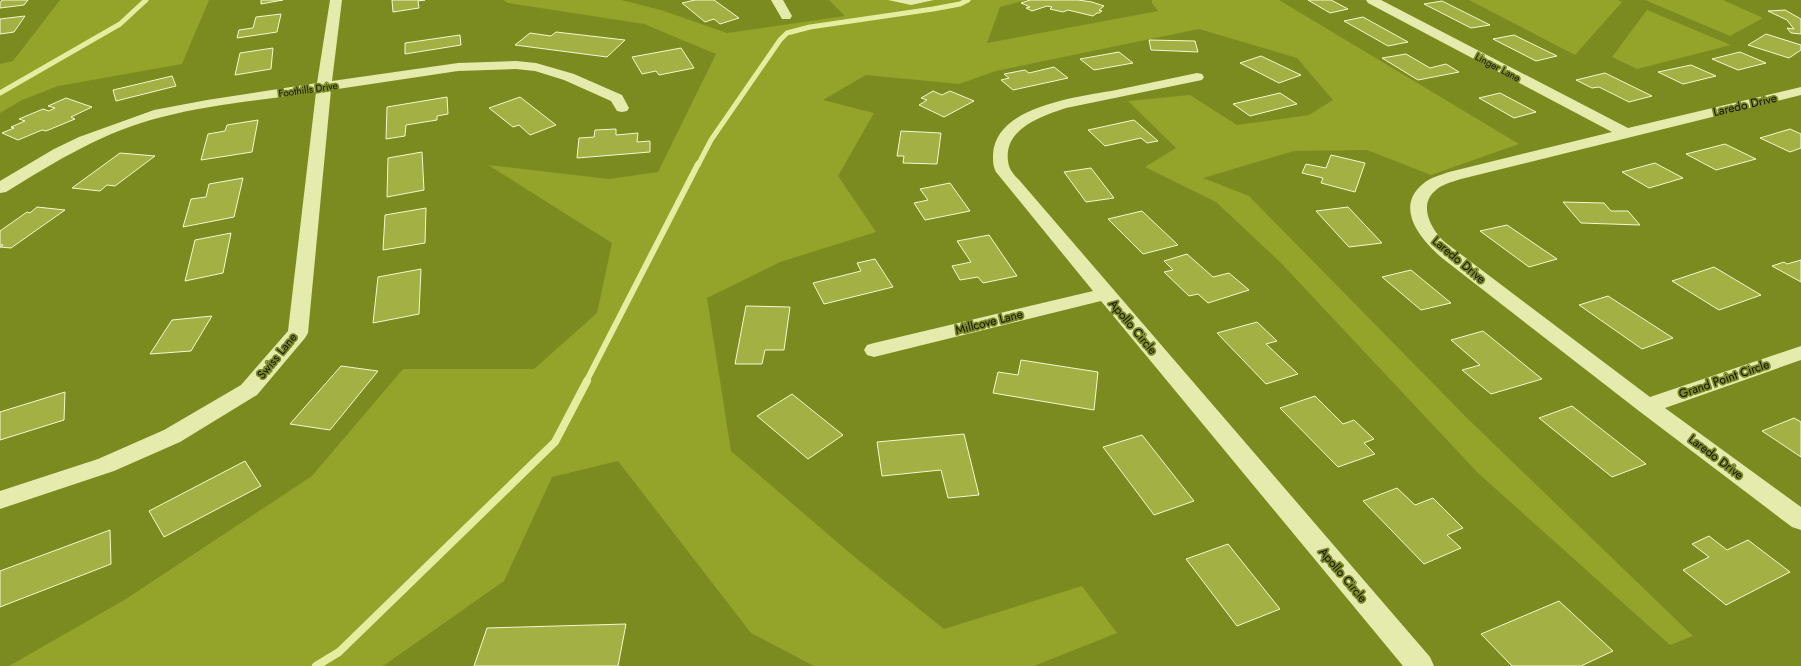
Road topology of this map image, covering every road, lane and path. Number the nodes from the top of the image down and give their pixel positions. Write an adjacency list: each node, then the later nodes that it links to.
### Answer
1 (336, 0): 8 (street, Swiss Lane)
2 (777, 0): 6 (street)
3 (891, 0): 4 (lane)
4 (931, 0)
5 (1372, 0): 11 (street, Linger Lane)
6 (786, 16)
7 (1197, 77): 13 (street, Apollo Circle)
8 (324, 86): 10 (street, Foothills Drive); 12 (street, Foothills Drive); 17 (street, Swiss Lane)
9 (1801, 91): 11 (street, Laredo Drive)
10 (622, 108)
11 (1624, 133): 16 (street, Laredo Drive)
12 (0, 188)
13 (1105, 294): 14 (street, Millcove Lane); 19 (street, Apollo Circle)
14 (874, 350)
15 (1801, 354): 16 (street, Grand Point Circle)
16 (1647, 406): 18 (street, Laredo Drive)
17 (0, 500)
18 (1801, 520)
19 (1420, 666)

